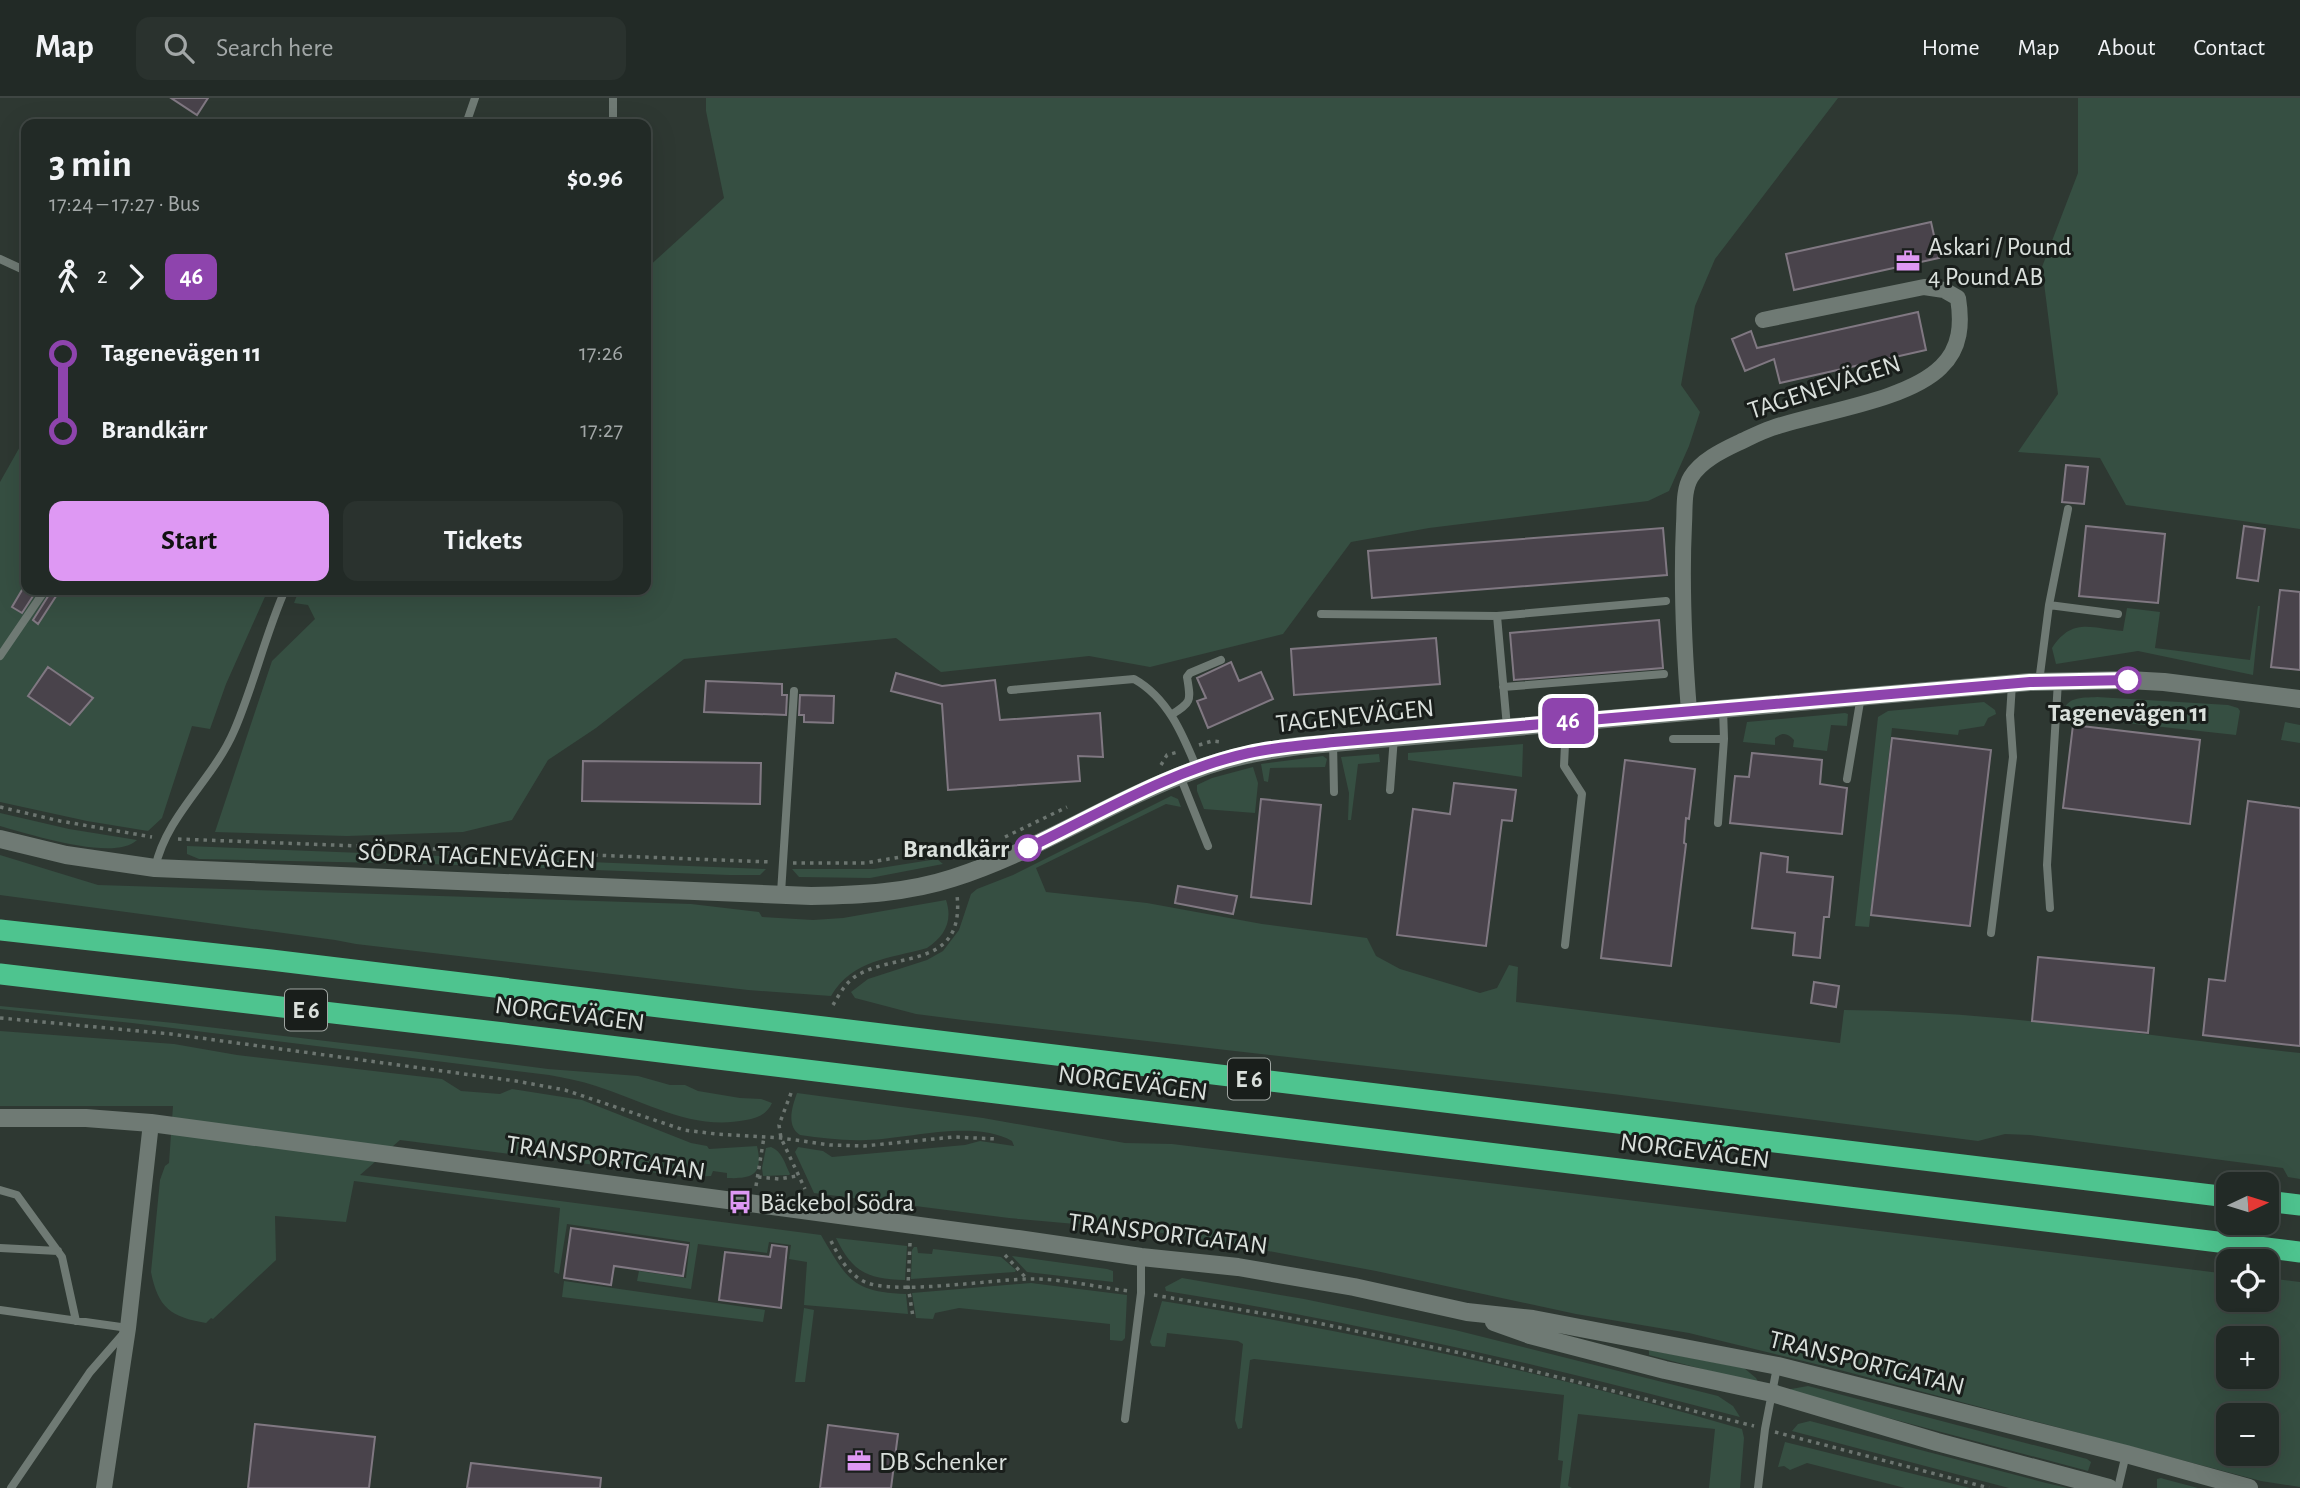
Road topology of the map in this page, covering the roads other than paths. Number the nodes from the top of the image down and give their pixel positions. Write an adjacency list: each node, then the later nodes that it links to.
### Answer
1 (475, 98): 3 (lane)
2 (613, 98): 4 (lane)
3 (468, 119)
4 (613, 119)
5 (0, 259): 6 (lane)
6 (21, 269)
7 (1763, 320): 28 (street, TAGENEVÄGEN)
8 (2068, 509): 12 (lane)
9 (42, 595): 16 (lane)
10 (283, 595): 43 (lane)
11 (1666, 601): 15 (lane)
12 (2049, 605): 14 (lane); 20 (lane)
13 (1321, 614): 15 (lane)
14 (2118, 614)
15 (1497, 616): 22 (lane)
16 (0, 656)
17 (1221, 660): 29 (lane)
18 (1664, 674): 22 (lane)
19 (2058, 681): 20 (street, TAGENEVÄGEN); 26 (street, TAGENEVÄGEN); 46 (lane)
20 (2039, 682): 21 (street, TAGENEVÄGEN)
21 (2012, 684): 25 (street, TAGENEVÄGEN); 48 (lane)
22 (1503, 687): 31 (lane)
23 (1011, 690): 29 (lane)
24 (794, 691): 45 (lane)
25 (1861, 696): 27 (street, TAGENEVÄGEN); 37 (lane)
26 (2300, 699)
27 (1723, 708): 28 (street, TAGENEVÄGEN); 34 (lane)
28 (1689, 711): 30 (street, TAGENEVÄGEN)
29 (1171, 715): 36 (lane)
30 (1566, 722): 31 (street, TAGENEVÄGEN); 49 (lane)
31 (1507, 727): 32 (street, TAGENEVÄGEN)
32 (1394, 737): 35 (street, TAGENEVÄGEN); 38 (lane)
33 (1673, 739): 34 (lane)
34 (1724, 739): 40 (lane)
35 (1334, 742): 36 (street, TAGENEVÄGEN); 39 (lane)
36 (1188, 772): 42 (lane); 44 (street, TAGENEVÄGEN)
37 (1847, 779)
38 (1390, 790)
39 (1334, 792)
40 (1718, 823)
41 (0, 839): 43 (street, SÖDRA TAGENEVÄGEN)
42 (1208, 846)
43 (155, 868): 45 (street, SÖDRA TAGENEVÄGEN)
44 (954, 878): 45 (street, SÖDRA TAGENEVÄGEN)
45 (781, 893)
46 (2050, 908)
47 (0, 930): 56 (highway, NORGEVÄGEN / E 6)
48 (1991, 933)
49 (1565, 945)
50 (0, 974): 52 (highway, NORGEVÄGEN / E 6)
51 (0, 983): 52 (highway)
52 (108, 988): 61 (highway, NORGEVÄGEN / E 6)
53 (0, 1118): 54 (street, TRANSPORTGATAN)
54 (151, 1123): 62 (street, TRANSPORTGATAN); 66 (street)
55 (0, 1190): 60 (lane)
56 (2216, 1196)
57 (2279, 1203): 58 (highway)
58 (2300, 1205)
59 (0, 1248): 60 (lane)
60 (58, 1251): 65 (lane)
61 (2300, 1252)
62 (1141, 1258): 64 (street, TRANSPORTGATAN); 69 (lane)
63 (0, 1310): 65 (lane)
64 (1467, 1312): 67 (street, TRANSPORTGATAN); 68 (street, TRANSPORTGATAN)
65 (76, 1321): 66 (lane)
66 (128, 1328): 71 (lane); 72 (street)
67 (1777, 1366): 68 (lane); 70 (street, TRANSPORTGATAN)
68 (1772, 1393): 73 (lane); 74 (street, TRANSPORTGATAN)
69 (1125, 1419)
70 (2126, 1454): 75 (lane); 76 (street, TRANSPORTGATAN)
71 (11, 1488)
72 (104, 1488)
73 (1758, 1488)
74 (2109, 1488)
75 (2118, 1488)
76 (2249, 1488)

